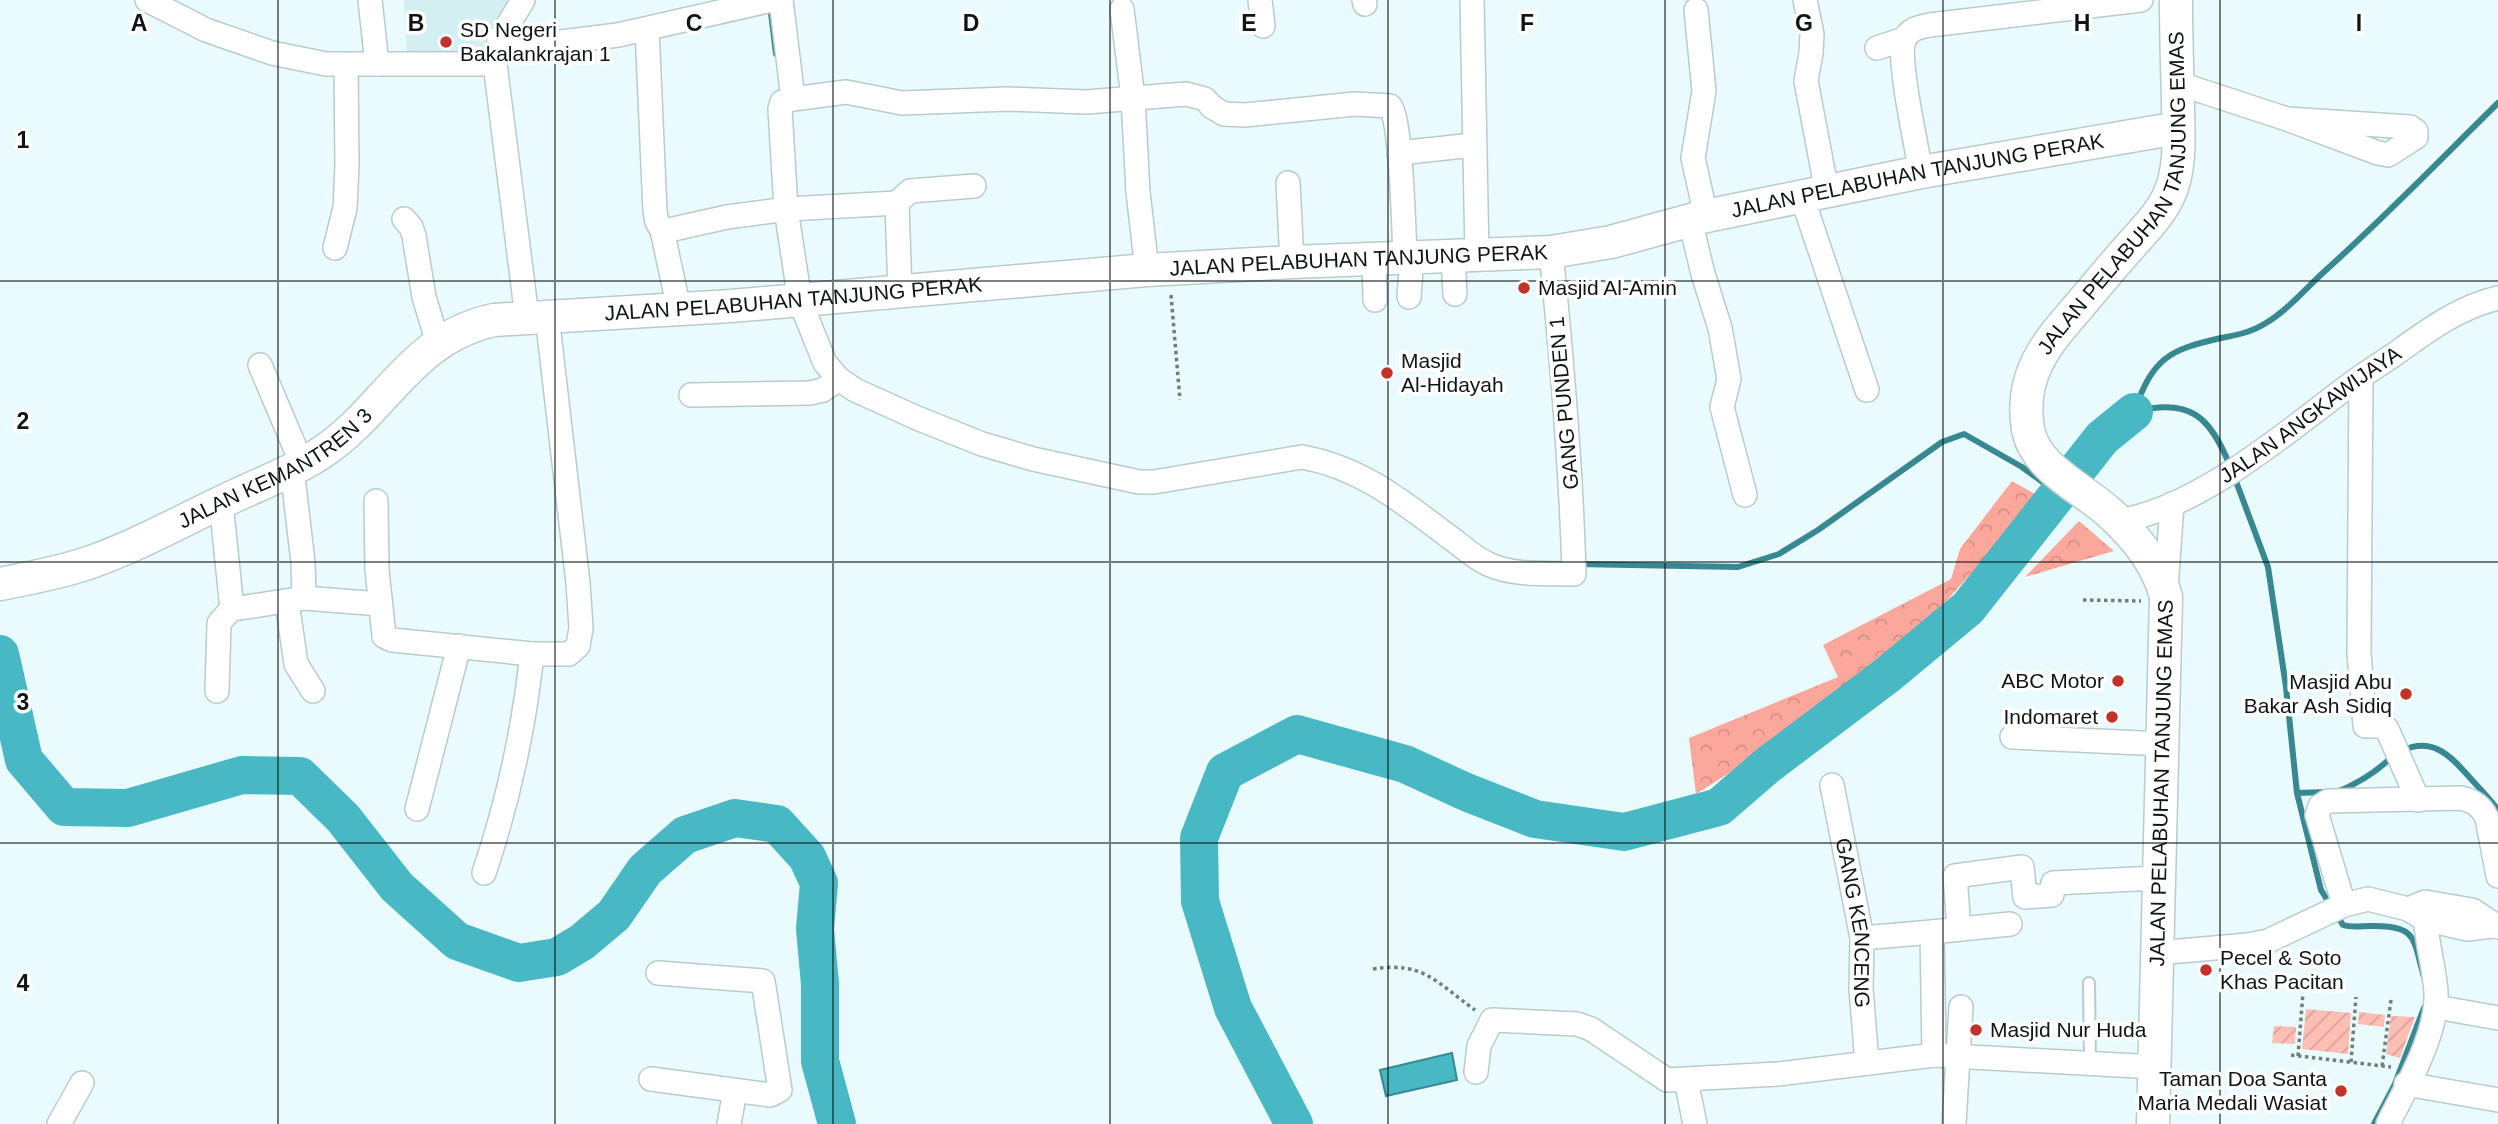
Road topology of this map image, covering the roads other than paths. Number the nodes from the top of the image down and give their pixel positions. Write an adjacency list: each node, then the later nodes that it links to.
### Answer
1 (370, 0): 17 (street)
2 (523, 0): 16 (street)
3 (1260, 0): 12 (street)
4 (1472, 0): 24 (street)
5 (1805, 0): 29 (street)
6 (2141, 0): 14 (street)
7 (2176, 0): 19 (street, JALAN PELABUHAN TANJUNG EMAS)
8 (772, 1): 13 (street); 21 (street)
9 (153, 2): 18 (street)
10 (1122, 9): 20 (street)
11 (1696, 10): 32 (street)
12 (1263, 26)
13 (648, 29): 16 (street); 34 (street)
14 (1904, 39): 15 (street); 26 (street)
15 (1877, 48)
16 (496, 57): 17 (street); 49 (street)
17 (377, 64): 18 (street)
18 (346, 65): 35 (street)
19 (2177, 83): 22 (street); 23 (street, JALAN PELABUHAN TANJUNG EMAS)
20 (1133, 99): 21 (street); 25 (street); 41 (street)
21 (789, 100): 31 (street)
22 (2287, 119)
23 (2178, 128): 26 (street, JALAN PELABUHAN TANJUNG PERAK); 61 (street, JALAN PELABUHAN TANJUNG EMAS)
24 (1473, 145): 25 (street); 37 (street)
25 (1399, 153): 38 (street)
26 (1921, 172): 29 (street, JALAN PELABUHAN TANJUNG PERAK)
27 (1288, 183): 40 (street)
28 (974, 186): 30 (street)
29 (1815, 195): 32 (street, JALAN PELABUHAN TANJUNG PERAK); 54 (street)
30 (897, 204): 31 (street); 42 (street)
31 (792, 208): 34 (street); 46 (street)
32 (1698, 218): 36 (street, JALAN PELABUHAN TANJUNG PERAK); 57 (street)
33 (404, 219): 50 (street)
34 (662, 230): 48 (street)
35 (335, 247)
36 (1551, 252): 37 (street, JALAN PELABUHAN TANJUNG PERAK); 53 (street, GANG PUNDEN 1)
37 (1465, 256): 38 (street, JALAN PELABUHAN TANJUNG PERAK); 43 (street)
38 (1409, 257): 39 (street, JALAN PELABUHAN TANJUNG PERAK); 44 (street)
39 (1374, 259): 40 (street, JALAN PELABUHAN TANJUNG PERAK); 47 (street)
40 (1292, 261): 41 (street, JALAN PELABUHAN TANJUNG PERAK)
41 (1158, 269): 42 (street, JALAN PELABUHAN TANJUNG PERAK)
42 (900, 292): 46 (street, JALAN PELABUHAN TANJUNG PERAK)
43 (1455, 293)
44 (1409, 297)
45 (2498, 298): 52 (street, JALAN ANGKAWIJAYA)
46 (810, 300): 48 (street, JALAN PELABUHAN TANJUNG PERAK); 53 (street)
47 (1375, 300)
48 (679, 309): 49 (street, JALAN PELABUHAN TANJUNG PERAK)
49 (537, 316): 50 (street, JALAN KEMANTREN 3); 68 (street)
50 (438, 343): 56 (street, JALAN KEMANTREN 3)
51 (260, 365): 56 (street)
52 (2361, 377): 60 (street, JALAN ANGKAWIJAYA); 74 (street)
53 (839, 380): 55 (street)
54 (1867, 390)
55 (691, 395)
56 (297, 466): 59 (street, JALAN KEMANTREN 3); 64 (street)
57 (1745, 495)
58 (376, 501): 65 (street)
59 (221, 502): 62 (street, JALAN KEMANTREN 3); 66 (street)
60 (2172, 505): 61 (street, JALAN ANGKAWIJAYA); 63 (street)
61 (2114, 517): 63 (street, JALAN PELABUHAN TANJUNG EMAS)
62 (0, 584)
63 (2166, 599): 72 (street, JALAN PELABUHAN TANJUNG EMAS)
64 (296, 600): 65 (street); 66 (street); 70 (street)
65 (380, 604): 67 (street)
66 (234, 606): 69 (street)
67 (459, 646): 68 (street); 75 (street)
68 (533, 654): 76 (street)
69 (217, 691)
70 (313, 691)
71 (2012, 737): 72 (street)
72 (2164, 744): 78 (street, JALAN PELABUHAN TANJUNG EMAS)
73 (1832, 785): 85 (street, GANG KENCENG)
74 (2418, 800): 77 (street); 79 (street)
75 (417, 809)
76 (484, 873)
77 (2498, 876)
78 (2158, 878): 83 (street); 86 (street, JALAN PELABUHAN TANJUNG EMAS)
79 (2341, 907): 80 (street); 86 (street)
80 (2419, 910): 82 (street); 90 (street)
81 (2010, 924): 83 (street)
82 (2495, 927)
83 (1959, 929): 84 (street)
84 (1931, 932): 85 (street); 92 (street)
85 (1862, 938): 93 (street, GANG KENCENG)
86 (2157, 953): 95 (street, JALAN PELABUHAN TANJUNG EMAS)
87 (658, 973): 101 (street)
88 (2089, 983): 94 (lane)
89 (1961, 1007): 92 (street)
90 (2436, 1007): 91 (street); 97 (street)
91 (2498, 1018)
92 (1945, 1055): 93 (street); 94 (street); 106 (street)
93 (1867, 1063): 99 (street)
94 (2090, 1063): 95 (street)
95 (2155, 1067): 107 (street, JALAN PELABUHAN TANJUNG EMAS)
96 (1476, 1072): 99 (street)
97 (2400, 1076): 102 (street); 108 (street)
98 (651, 1079): 101 (street)
99 (1686, 1080): 105 (street)
100 (82, 1083): 103 (street)
101 (735, 1091): 104 (street)
102 (2498, 1100)
103 (59, 1124)
104 (729, 1124)
105 (1695, 1124)
106 (1954, 1124)
107 (2153, 1124)
108 (2388, 1124)

